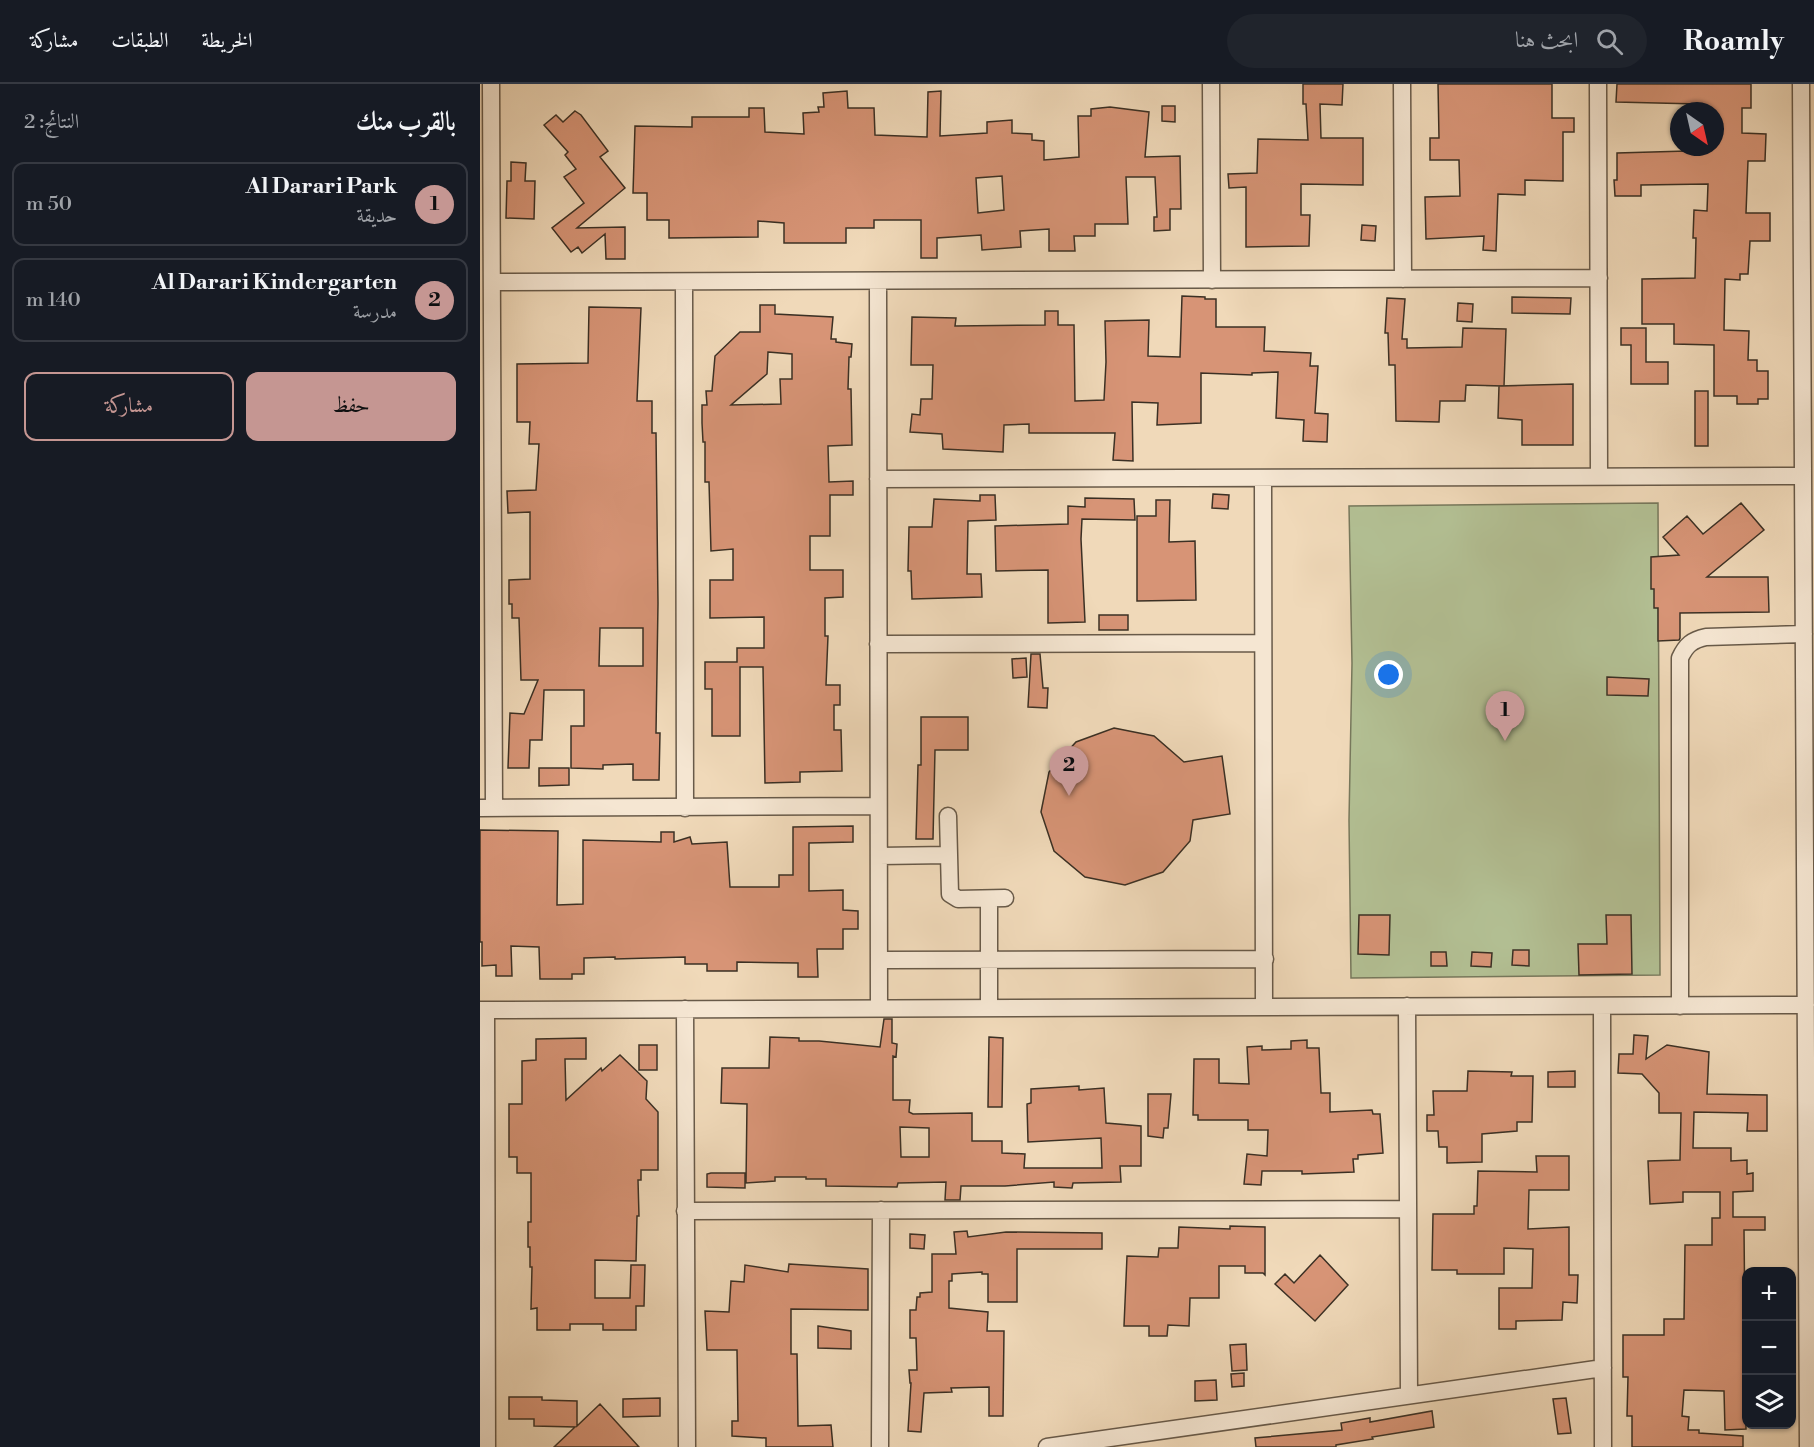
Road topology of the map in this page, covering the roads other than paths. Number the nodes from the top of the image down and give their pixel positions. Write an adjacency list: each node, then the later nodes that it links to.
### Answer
1 (491, 84): 11 (street)
2 (1211, 84): 10 (street)
3 (1402, 84): 9 (street)
4 (1598, 84): 8 (street)
5 (1801, 84): 6 (street)
6 (1808, 135): 7 (street)
7 (1808, 169): 16 (street)
8 (1599, 278): 9 (street); 15 (street)
9 (1403, 279): 10 (street)
10 (1212, 280): 12 (street)
11 (492, 282): 13 (street); 14 (street)
12 (878, 282): 13 (street); 18 (street)
13 (684, 283): 25 (street)
14 (487, 463): 24 (street)
15 (1599, 476): 16 (street); 17 (street)
16 (1803, 476): 19 (street)
17 (1263, 478): 18 (street); 21 (street)
18 (878, 479): 22 (street)
19 (1809, 569): 20 (street)
20 (1804, 634): 29 (street); 36 (street)
21 (1263, 643): 22 (street); 30 (street)
22 (879, 644): 23 (street)
23 (878, 806): 25 (street); 28 (street)
24 (487, 808): 25 (street)
25 (685, 808)
26 (948, 816): 27 (street)
27 (948, 855): 28 (street); 32 (street)
28 (879, 856): 31 (street)
29 (1810, 865): 33 (street)
30 (1264, 959): 32 (street); 37 (street)
31 (879, 960): 32 (street); 38 (street)
32 (989, 960): 39 (street)
33 (1806, 1005): 36 (street); 45 (street)
34 (1407, 1006): 35 (street); 37 (street); 42 (street)
35 (1602, 1006): 36 (street); 46 (street)
36 (1680, 1006)
37 (1264, 1007): 39 (street)
38 (879, 1008): 39 (street); 40 (street)
39 (989, 1008)
40 (685, 1009): 41 (street); 44 (street)
41 (483, 1010): 48 (street)
42 (1408, 1209): 43 (street); 47 (street)
43 (881, 1210): 44 (street); 51 (street)
44 (685, 1211): 50 (street)
45 (1810, 1223): 54 (street)
46 (1603, 1368): 47 (street); 53 (street)
47 (1409, 1395): 52 (street)
48 (484, 1422): 49 (street)
49 (488, 1447)
50 (687, 1447)
51 (880, 1447)
52 (1047, 1447)
53 (1603, 1447)
54 (1808, 1447)

